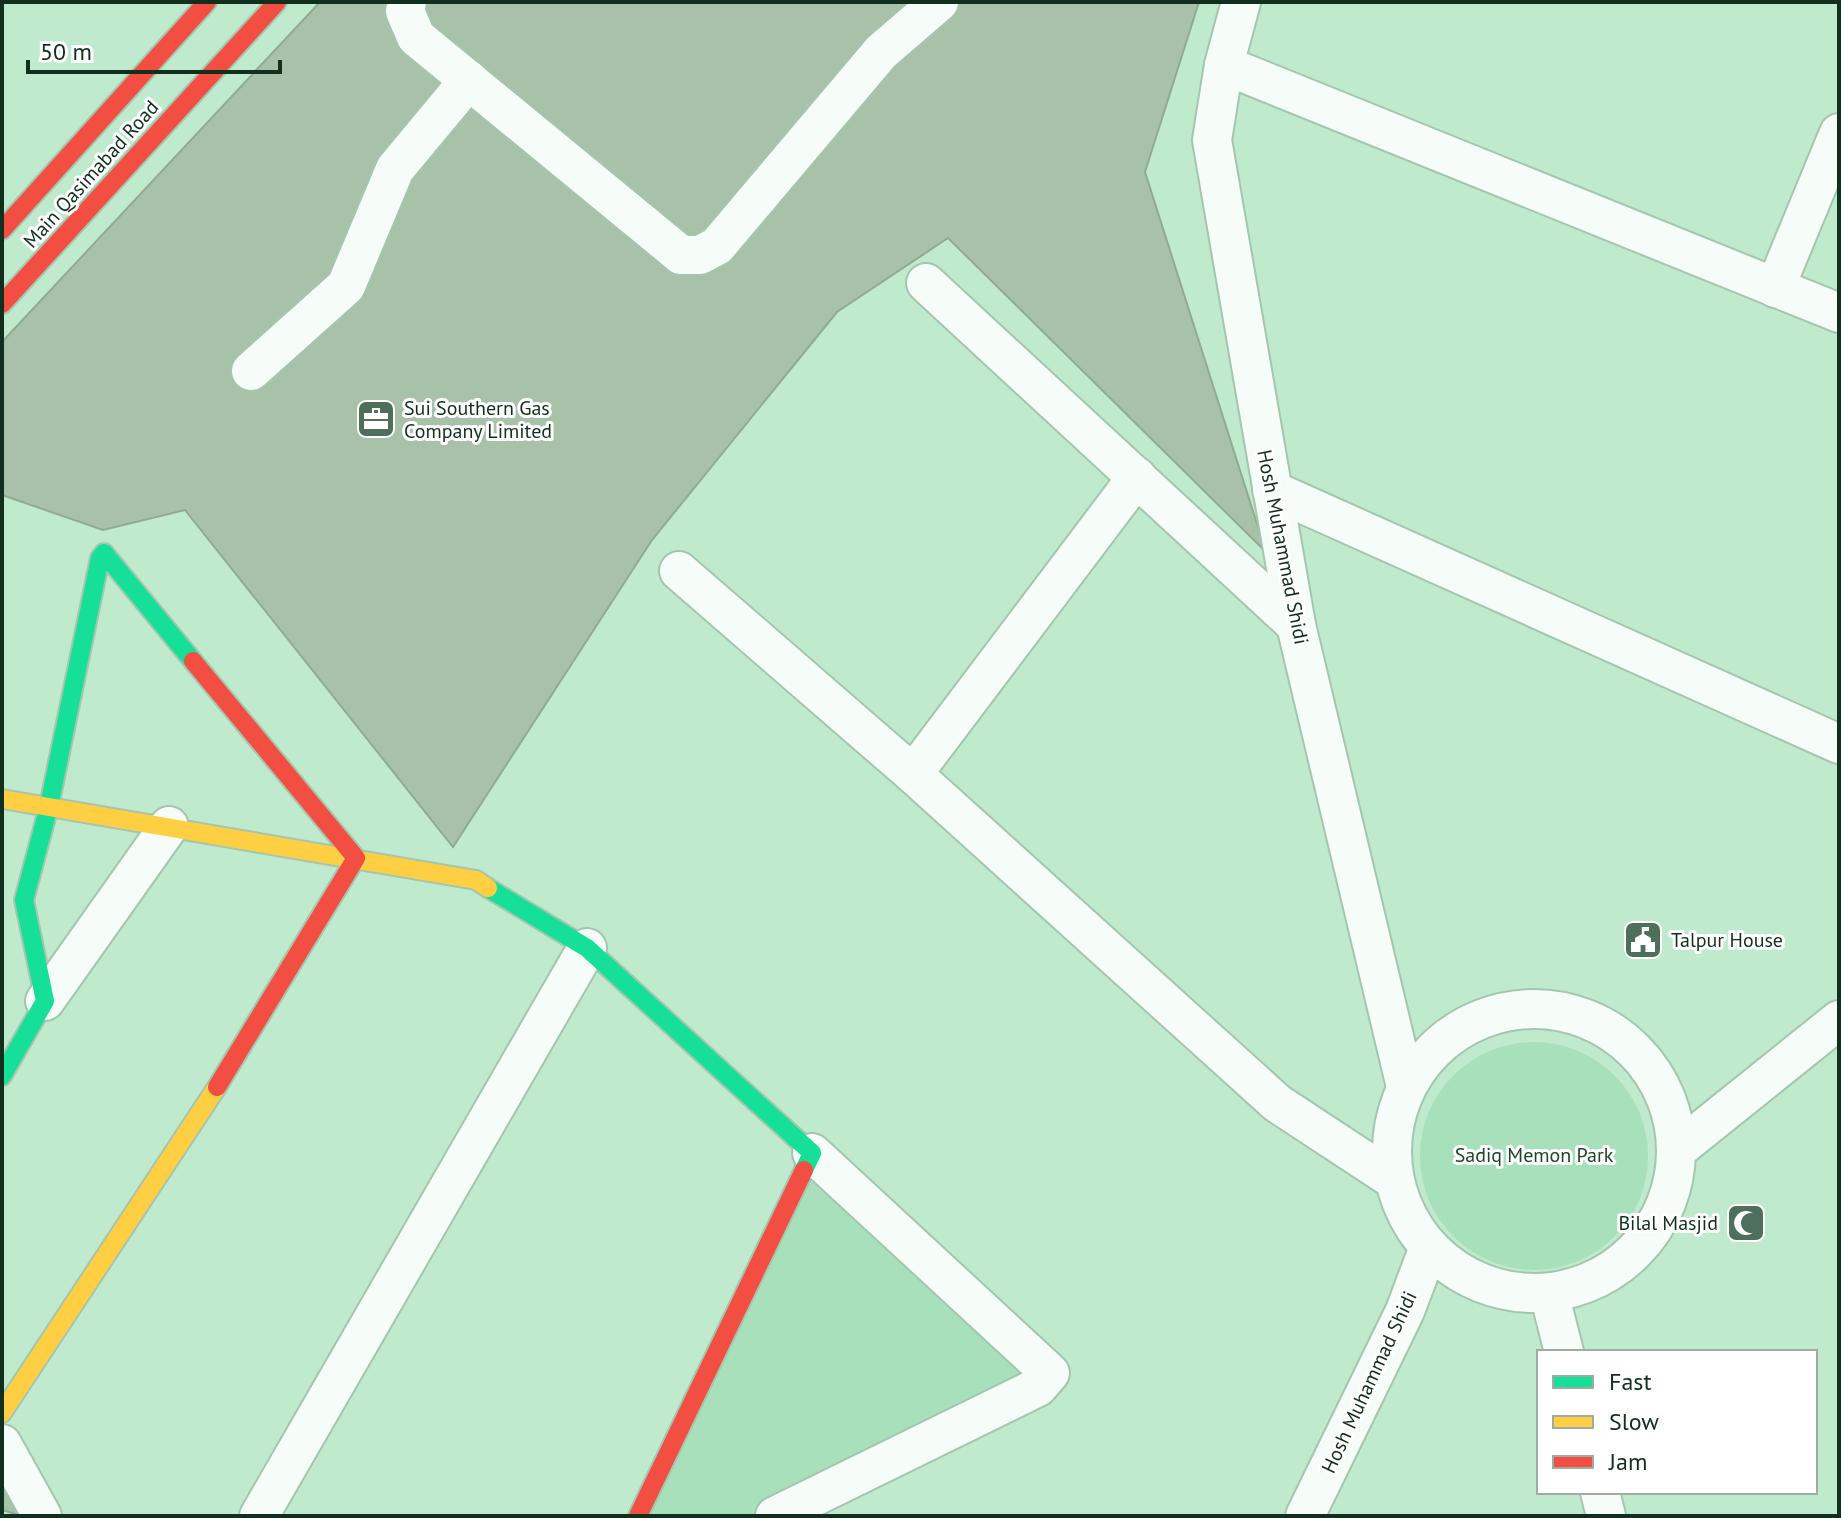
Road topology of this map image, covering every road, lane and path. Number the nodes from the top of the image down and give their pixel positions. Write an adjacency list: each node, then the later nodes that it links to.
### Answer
1 (207, 2): 9 (street, Main Qasimabad Road)
2 (277, 2): 12 (street, Main Qasimabad Road)
3 (407, 2): 7 (street)
4 (939, 2): 7 (street)
5 (1241, 2): 6 (street, Hosh Muhammad Shidi)
6 (1224, 65): 11 (street); 16 (street, Hosh Muhammad Shidi)
7 (469, 80): 14 (street)
8 (1839, 133): 11 (street)
9 (2, 230)
10 (926, 283): 15 (street)
11 (1775, 288): 13 (street)
12 (2, 304)
13 (1839, 313)
14 (251, 371)
15 (1137, 477): 18 (street); 20 (street)
16 (1272, 490): 18 (street, Hosh Muhammad Shidi); 19 (street)
17 (679, 571): 20 (street)
18 (1296, 625): 29 (street, Hosh Muhammad Shidi)
19 (1839, 744)
20 (913, 774): 32 (street)
21 (2, 799): 22 (street)
22 (49, 806): 23 (street); 24 (street); 26 (street)
23 (169, 826): 24 (street); 26 (street)
24 (356, 858): 25 (street); 36 (street)
25 (587, 948): 31 (street); 40 (street)
26 (45, 1001): 28 (street)
27 (1839, 1020): 30 (street)
28 (2, 1076)
29 (1406, 1087): 30 (street); 32 (street)
30 (1677, 1150): 34 (street)
31 (812, 1153): 41 (street); 42 (street)
32 (1394, 1180): 33 (street)
33 (1429, 1247): 34 (street); 43 (street, Hosh Muhammad Shidi)
34 (1549, 1293): 35 (street)
35 (1563, 1350)
36 (2, 1413)
37 (2, 1444): 39 (street)
38 (1600, 1494): 44 (street)
39 (42, 1516)
40 (259, 1516)
41 (638, 1516)
42 (775, 1516)
43 (1305, 1516)
44 (1606, 1516)

